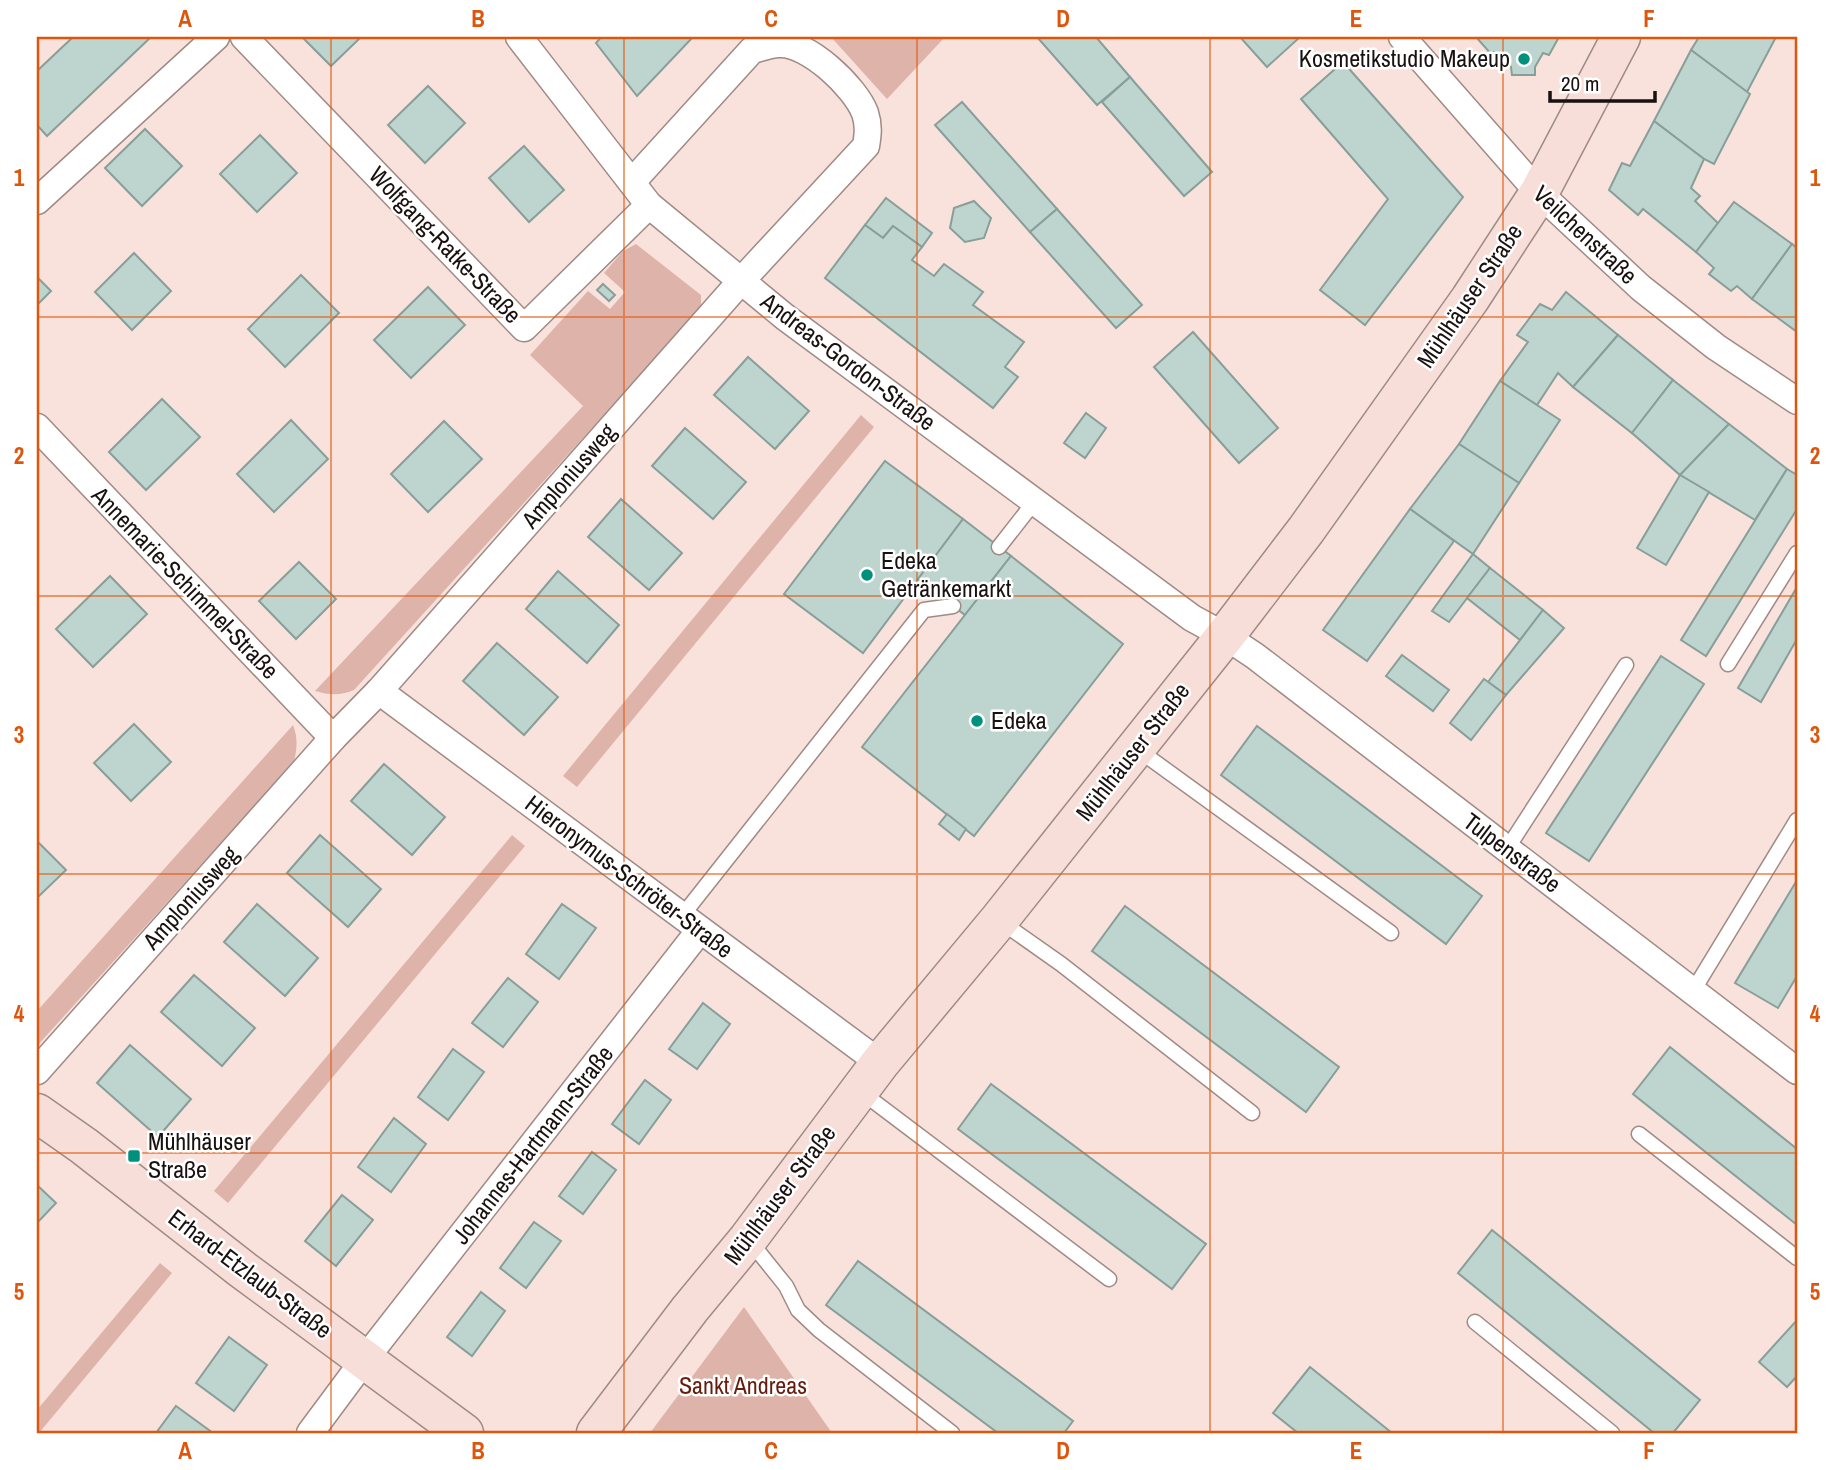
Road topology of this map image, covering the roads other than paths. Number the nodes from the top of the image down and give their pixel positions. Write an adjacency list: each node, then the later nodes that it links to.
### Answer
1 (216, 37): 8 (street)
2 (244, 37): 9 (street, Wolfgang-Ratke-Straße)
3 (519, 37): 6 (street, Andreas-Gordon-Straße)
4 (1402, 37): 7 (street, Veilchenstraße)
5 (1621, 37): 7 (street, Mühlhäuser Straße)
6 (632, 182): 9 (street, Andreas-Gordon-Straße); 10 (street, Amploniusweg)
7 (1539, 193): 11 (street, Veilchenstraße); 17 (street, Mühlhäuser Straße)
8 (37, 201)
9 (649, 205): 10 (street, Andreas-Gordon-Straße)
10 (741, 281): 13 (street, Andreas-Gordon-Straße); 20 (street, Amploniusweg)
11 (1797, 401)
12 (37, 427): 21 (street, Annemarie-Schimmel-Straße)
13 (1035, 501): 14 (lane); 17 (street, Andreas-Gordon-Straße)
14 (999, 547)
15 (1797, 554): 18 (lane)
16 (953, 606): 26 (lane)
17 (1225, 636): 22 (street, Mühlhäuser Straße); 24 (street, Tulpenstraße)
18 (1728, 664)
19 (1626, 666): 24 (lane)
20 (379, 691): 21 (street, Amploniusweg); 26 (street, Hieronymus-Schröter-Straße)
21 (333, 738): 29 (street, Amploniusweg)
22 (1136, 748): 25 (street, Mühlhäuser Straße); 27 (lane)
23 (1797, 820): 28 (lane)
24 (1507, 849): 28 (street, Tulpenstraße)
25 (999, 920): 31 (street, Mühlhäuser Straße); 33 (lane)
26 (691, 923): 31 (street, Hieronymus-Schröter-Straße); 39 (street, Johannes-Hartmann-Straße)
27 (1391, 933)
28 (1693, 991): 30 (street, Tulpenstraße)
29 (37, 1071)
30 (1797, 1071)
31 (869, 1077): 35 (street, Mühlhäuser Straße); 37 (lane)
32 (37, 1113): 39 (street, Erhard-Etzlaub-Straße)
33 (1252, 1113)
34 (1639, 1134): 36 (lane)
35 (748, 1239): 42 (street, Mühlhäuser Straße); 43 (lane)
36 (1797, 1258)
37 (1108, 1279)
38 (1475, 1322): 44 (lane)
39 (365, 1359): 40 (street, Johannes-Hartmann-Straße); 41 (street, Erhard-Etzlaub-Straße)
40 (310, 1433)
41 (464, 1433)
42 (596, 1433)
43 (952, 1433)
44 (1612, 1433)

